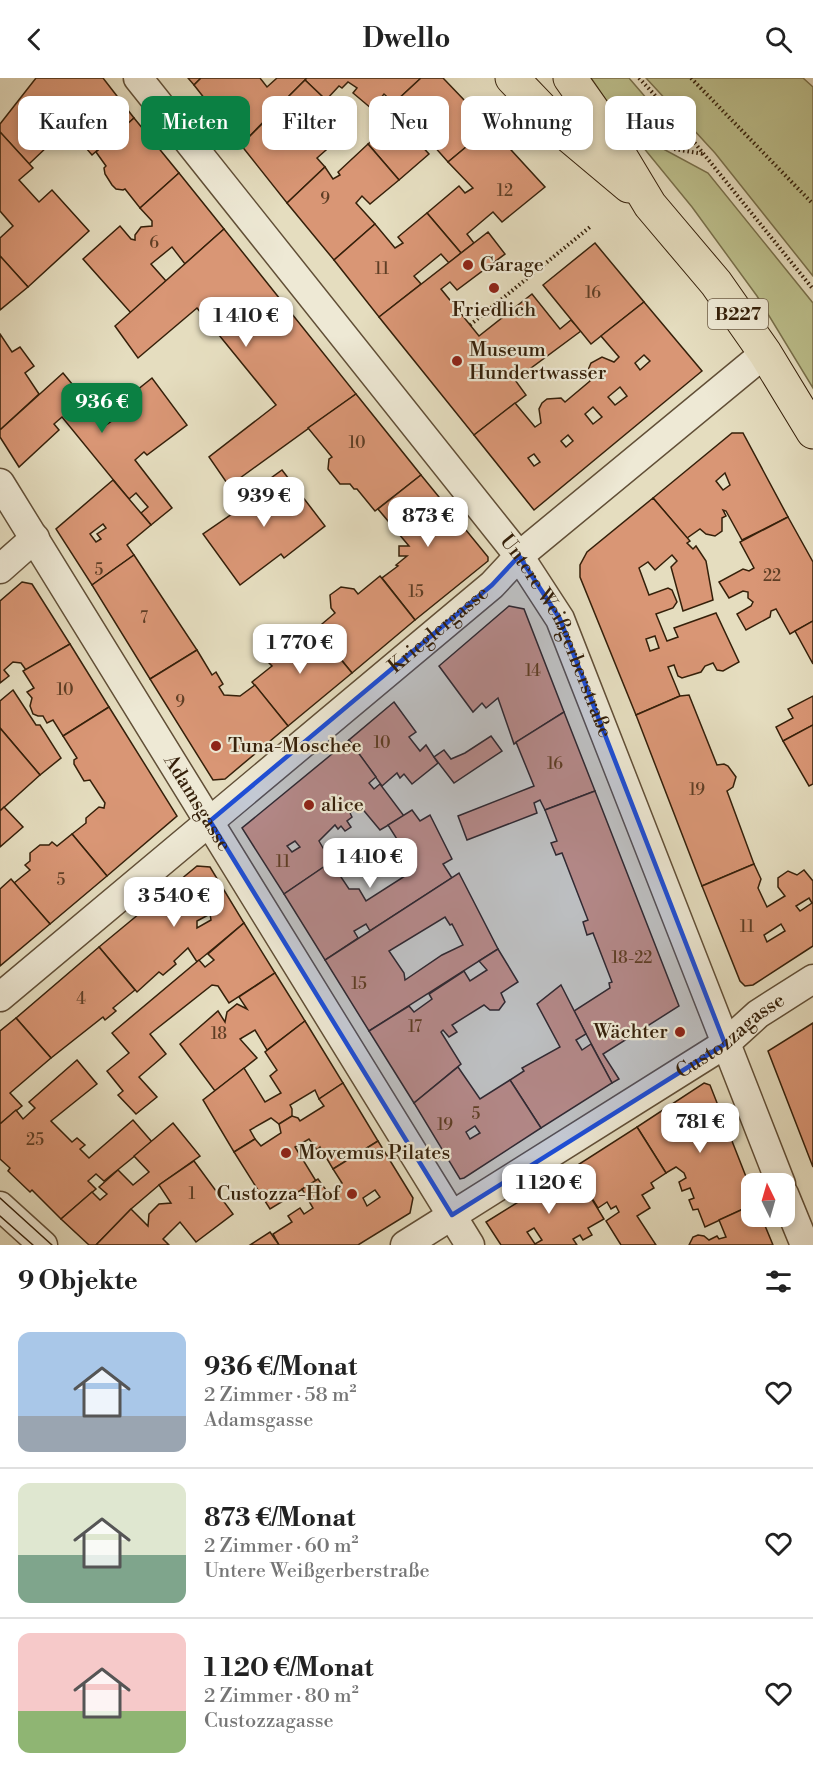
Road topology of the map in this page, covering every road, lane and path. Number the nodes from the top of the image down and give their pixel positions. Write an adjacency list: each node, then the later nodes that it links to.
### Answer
1 (138, 78): 17 (street, Untere Weißgerberstraße)
2 (512, 78): 9 (main road, B227)
3 (570, 78): 9 (main road, B227)
4 (639, 78): 7 (path)
5 (691, 78): 8 (path)
6 (680, 150): 7 (path)
7 (704, 154): 11 (path)
8 (813, 204)
9 (650, 205): 13 (main road, B227)
10 (590, 227): 12 (path)
11 (813, 289)
12 (470, 325)
13 (765, 353): 14 (main road, B227); 17 (street, Krieglergasse)
14 (813, 432)
15 (0, 483): 16 (street, Adamsgasse)
16 (35, 538): 18 (street); 19 (street, Adamsgasse)
17 (519, 556): 19 (street, Krieglergasse); 22 (street, Untere Weißgerberstraße)
18 (0, 569)
19 (210, 821): 21 (street, Krieglergasse); 25 (street, Adamsgasse)
20 (813, 979): 22 (street, Custozzagasse)
21 (0, 997)
22 (725, 1044): 23 (street, Untere Weißgerberstraße); 25 (street, Custozzagasse)
23 (777, 1173)
24 (0, 1206): 27 (street)
25 (452, 1215): 28 (street, Custozzagasse); 29 (street, Adamsgasse)
26 (795, 1221): 30 (street)
27 (43, 1245)
28 (405, 1245)
29 (470, 1245)
30 (805, 1245)

